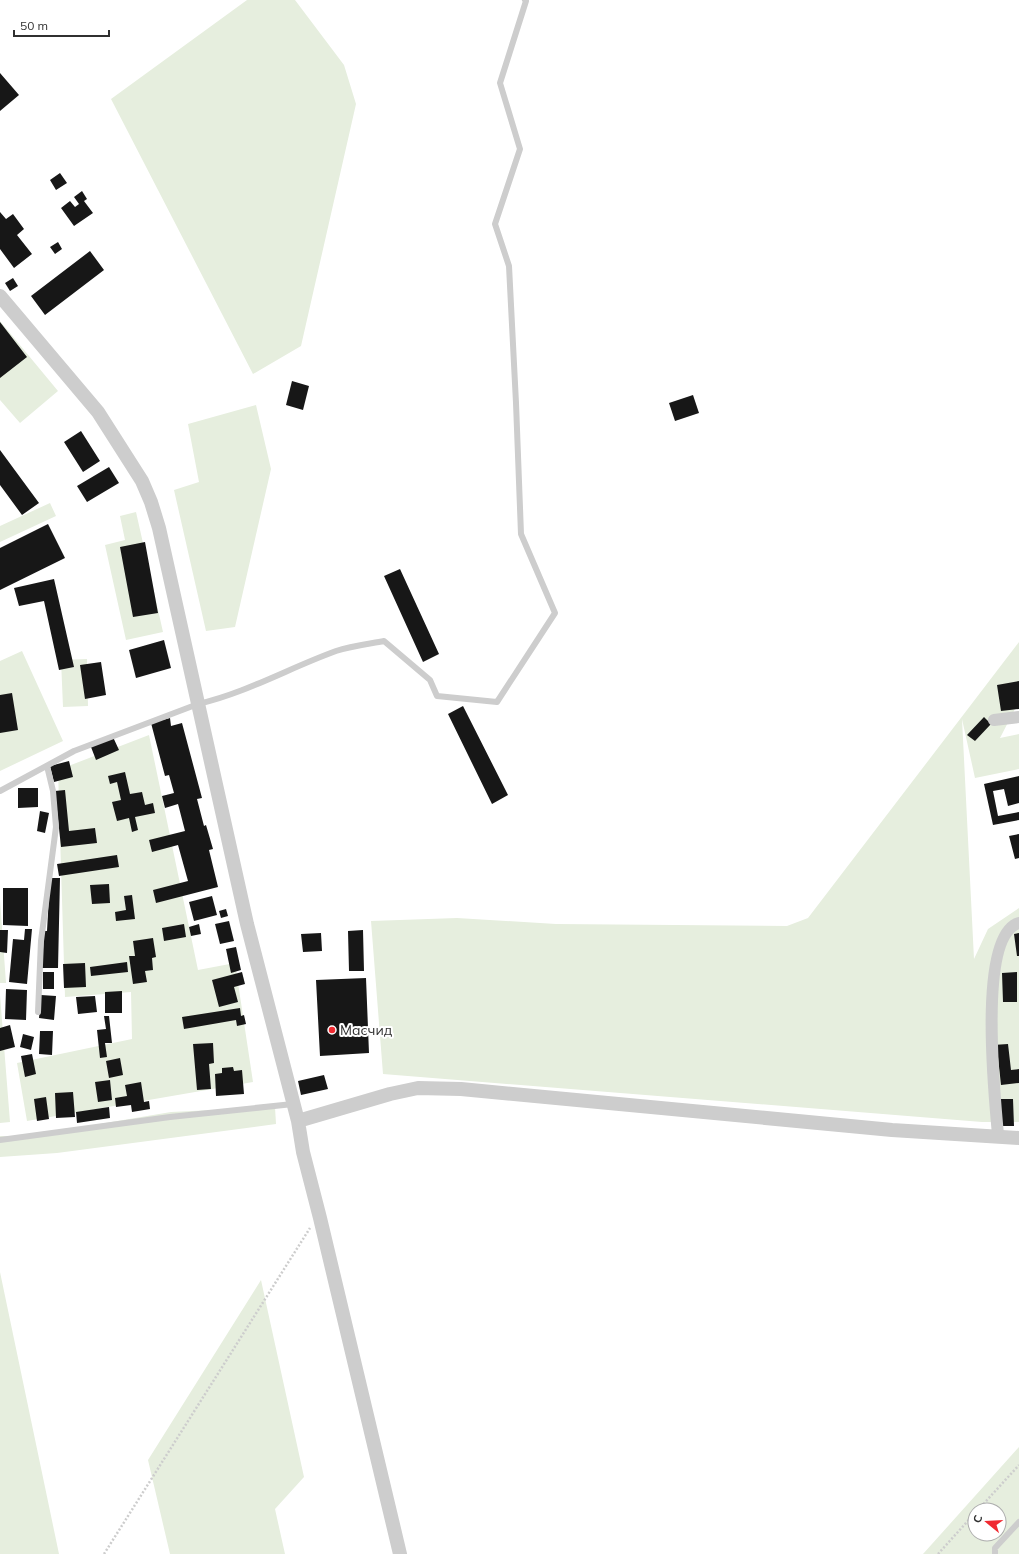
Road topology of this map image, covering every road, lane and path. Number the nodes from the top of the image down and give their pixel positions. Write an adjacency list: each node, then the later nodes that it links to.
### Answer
1 (525, 0): 3 (lane)
2 (4, 304): 3 (street)
3 (198, 704): 6 (lane); 10 (street)
4 (1019, 717): 5 (street)
5 (994, 720)
6 (47, 766): 7 (lane); 9 (lane)
7 (0, 791)
8 (1019, 923): 12 (street)
9 (38, 1012)
10 (293, 1104): 11 (street); 14 (lane)
11 (298, 1121): 12 (street); 15 (street)
12 (998, 1136): 13 (street)
13 (1019, 1138)
14 (0, 1140)
15 (320, 1218): 20 (path); 21 (street)
16 (1019, 1465): 17 (path)
17 (985, 1502)
18 (1019, 1522): 23 (lane)
19 (967, 1523): 22 (path)
20 (104, 1554)
21 (400, 1554)
22 (938, 1554)
23 (995, 1554)

